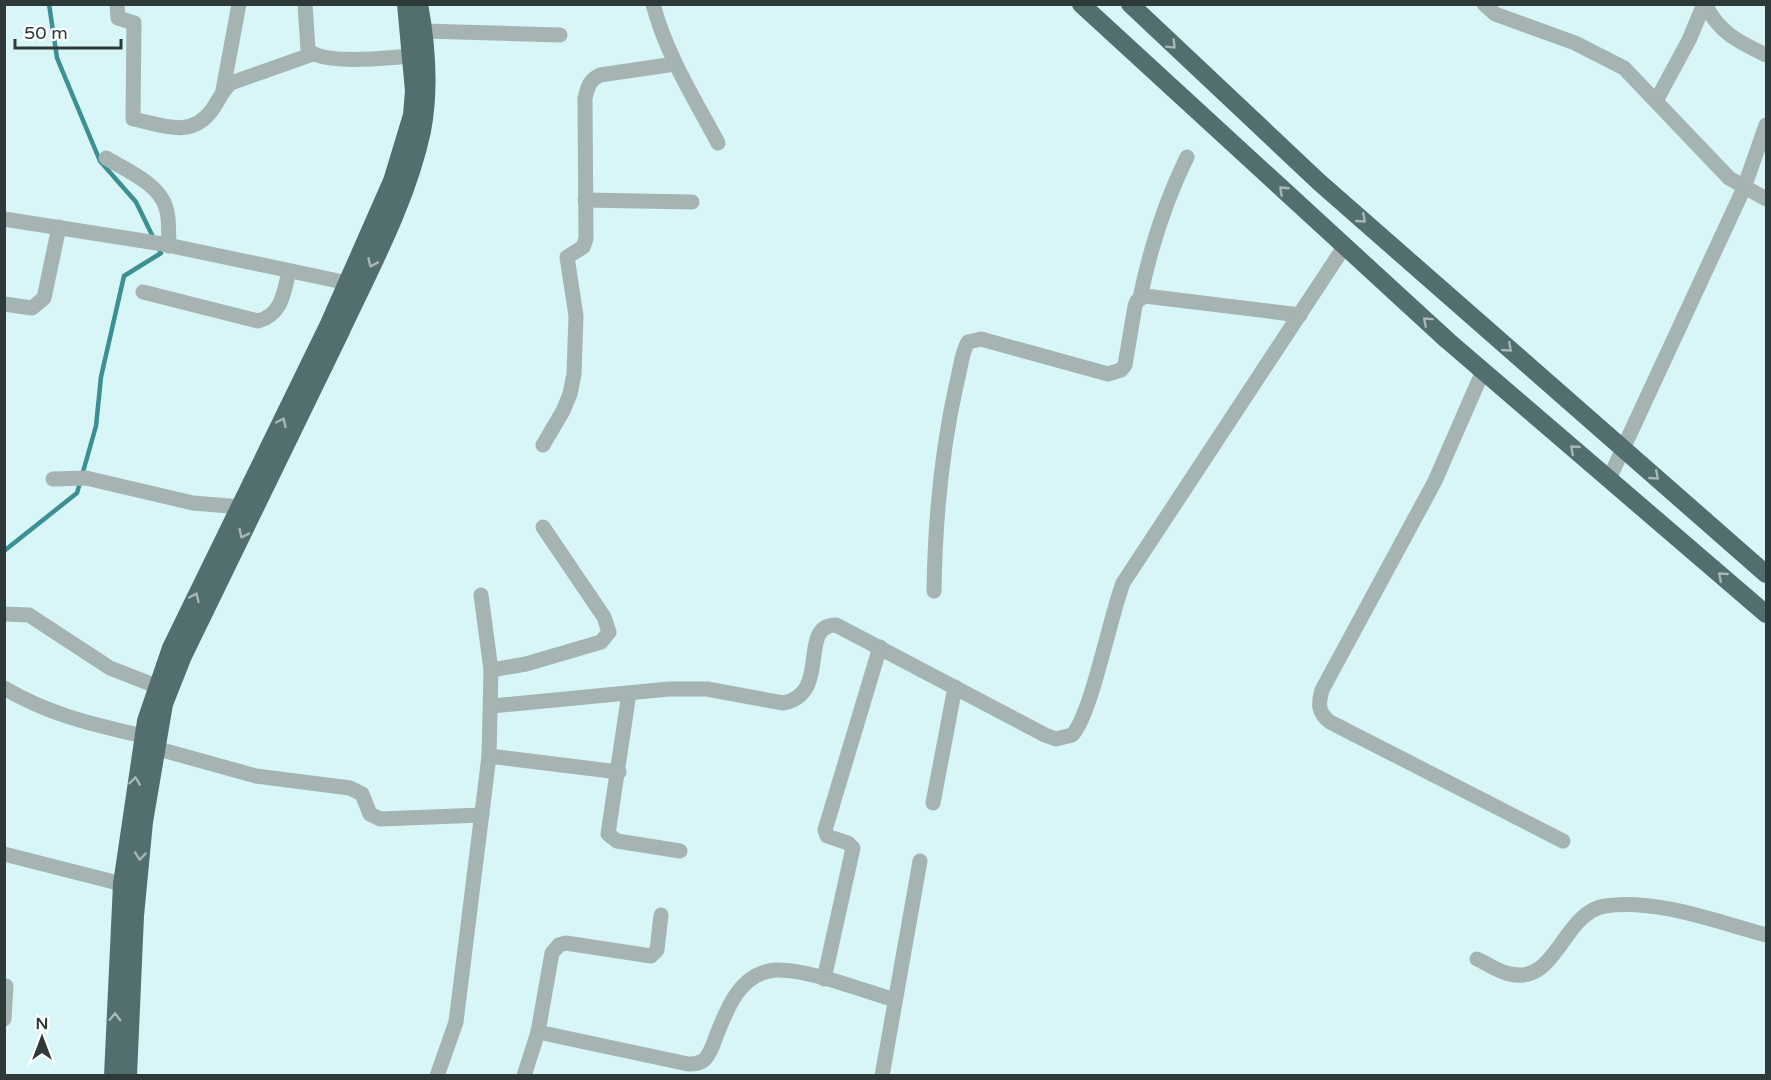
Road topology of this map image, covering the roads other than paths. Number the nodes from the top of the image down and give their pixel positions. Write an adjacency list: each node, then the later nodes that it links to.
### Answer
1 (117, 4): 19 (street)
2 (239, 4): 19 (street)
3 (305, 4): 15 (street)
4 (406, 4): 17 (highway)
5 (419, 4): 12 (highway)
6 (653, 4): 18 (street)
7 (1081, 4): 14 (highway)
8 (1130, 4): 11 (highway)
9 (1484, 4): 20 (street)
10 (1705, 4): 16 (street); 20 (street)
11 (1150, 22): 14 (highway); 41 (highway, one-way to 41)
12 (423, 31): 13 (street); 58 (highway, one-way to 58)
13 (560, 34)
14 (1125, 45): 32 (highway, one-way to 14)
15 (313, 54): 17 (street); 19 (street)
16 (1767, 55)
17 (413, 56): 34 (highway)
18 (675, 64): 22 (street); 27 (street)
19 (223, 90)
20 (1656, 101): 25 (street)
21 (1767, 125): 25 (street)
22 (718, 143)
23 (1187, 157): 36 (street)
24 (106, 158): 31 (street)
25 (1744, 188): 26 (street); 41 (street)
26 (1767, 199)
27 (585, 200): 28 (street); 40 (street)
28 (692, 202)
29 (4, 219): 30 (street)
30 (60, 227): 31 (street); 37 (street)
31 (166, 245): 33 (street)
32 (1344, 247): 38 (street); 39 (highway, one-way to 32)
33 (289, 271): 34 (street); 35 (street)
34 (348, 283): 44 (highway, one-way to 34)
35 (143, 292)
36 (1140, 298): 38 (street); 47 (street)
37 (4, 304)
38 (1300, 315): 54 (street)
39 (1483, 371): 43 (highway, one-way to 39); 63 (street)
40 (543, 445)
41 (1622, 447): 43 (street); 46 (highway, one-way to 46)
42 (53, 479): 44 (street)
43 (1609, 479): 50 (highway, one-way to 43)
44 (241, 507): 53 (highway, one-way to 44)
45 (543, 527): 52 (street)
46 (1767, 574)
47 (934, 591)
48 (481, 595): 52 (street)
49 (4, 614): 53 (street)
50 (1767, 614)
51 (880, 646): 54 (street); 56 (street); 71 (street)
52 (490, 670): 57 (street)
53 (156, 686): 58 (highway)
54 (955, 687): 61 (street)
55 (4, 688): 58 (street)
56 (629, 693): 57 (street); 60 (street)
57 (492, 706): 59 (street)
58 (149, 742): 62 (street); 67 (highway, one-way to 58); 77 (highway, one-way to 77)
59 (489, 756): 60 (street); 62 (street)
60 (619, 772): 64 (street)
61 (933, 803)
62 (482, 815): 78 (street)
63 (1563, 841)
64 (680, 851)
65 (4, 854): 67 (street)
66 (920, 861): 73 (street)
67 (122, 884): 76 (highway, one-way to 67)
68 (661, 915): 75 (street)
69 (1767, 934): 70 (street)
70 (1477, 959)
71 (824, 979): 73 (street); 75 (street)
72 (6, 986): 74 (street)
73 (895, 1000): 80 (street)
74 (4, 1019)
75 (538, 1032): 79 (street)
76 (113, 1076)
77 (128, 1076)
78 (437, 1076)
79 (524, 1076)
80 (882, 1076)

